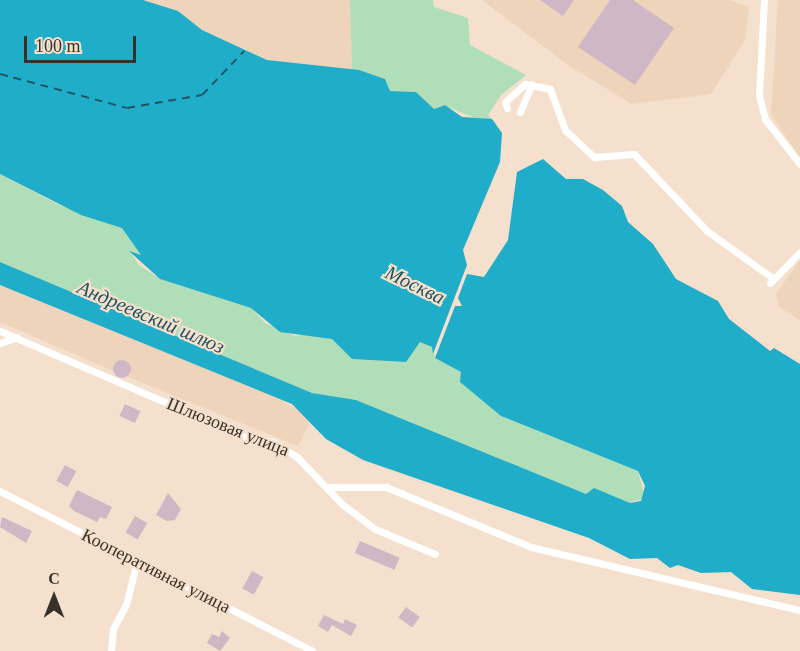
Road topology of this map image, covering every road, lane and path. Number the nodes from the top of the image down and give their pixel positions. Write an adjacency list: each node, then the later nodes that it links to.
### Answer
1 (764, 0): 5 (street)
2 (532, 84): 3 (street); 4 (street); 6 (street)
3 (507, 108)
4 (520, 112)
5 (800, 164)
6 (800, 252)
7 (0, 331): 8 (street, Шлюзовая улица)
8 (17, 338): 9 (street); 10 (street, Шлюзовая улица)
9 (0, 343)
10 (326, 488): 12 (street, Шлюзовая улица); 14 (street)
11 (0, 491): 13 (street, Кооперативная улица)
12 (435, 554)
13 (137, 561): 15 (street); 16 (street, Кооперативная улица)
14 (800, 610)
15 (111, 651)
16 (312, 651)

